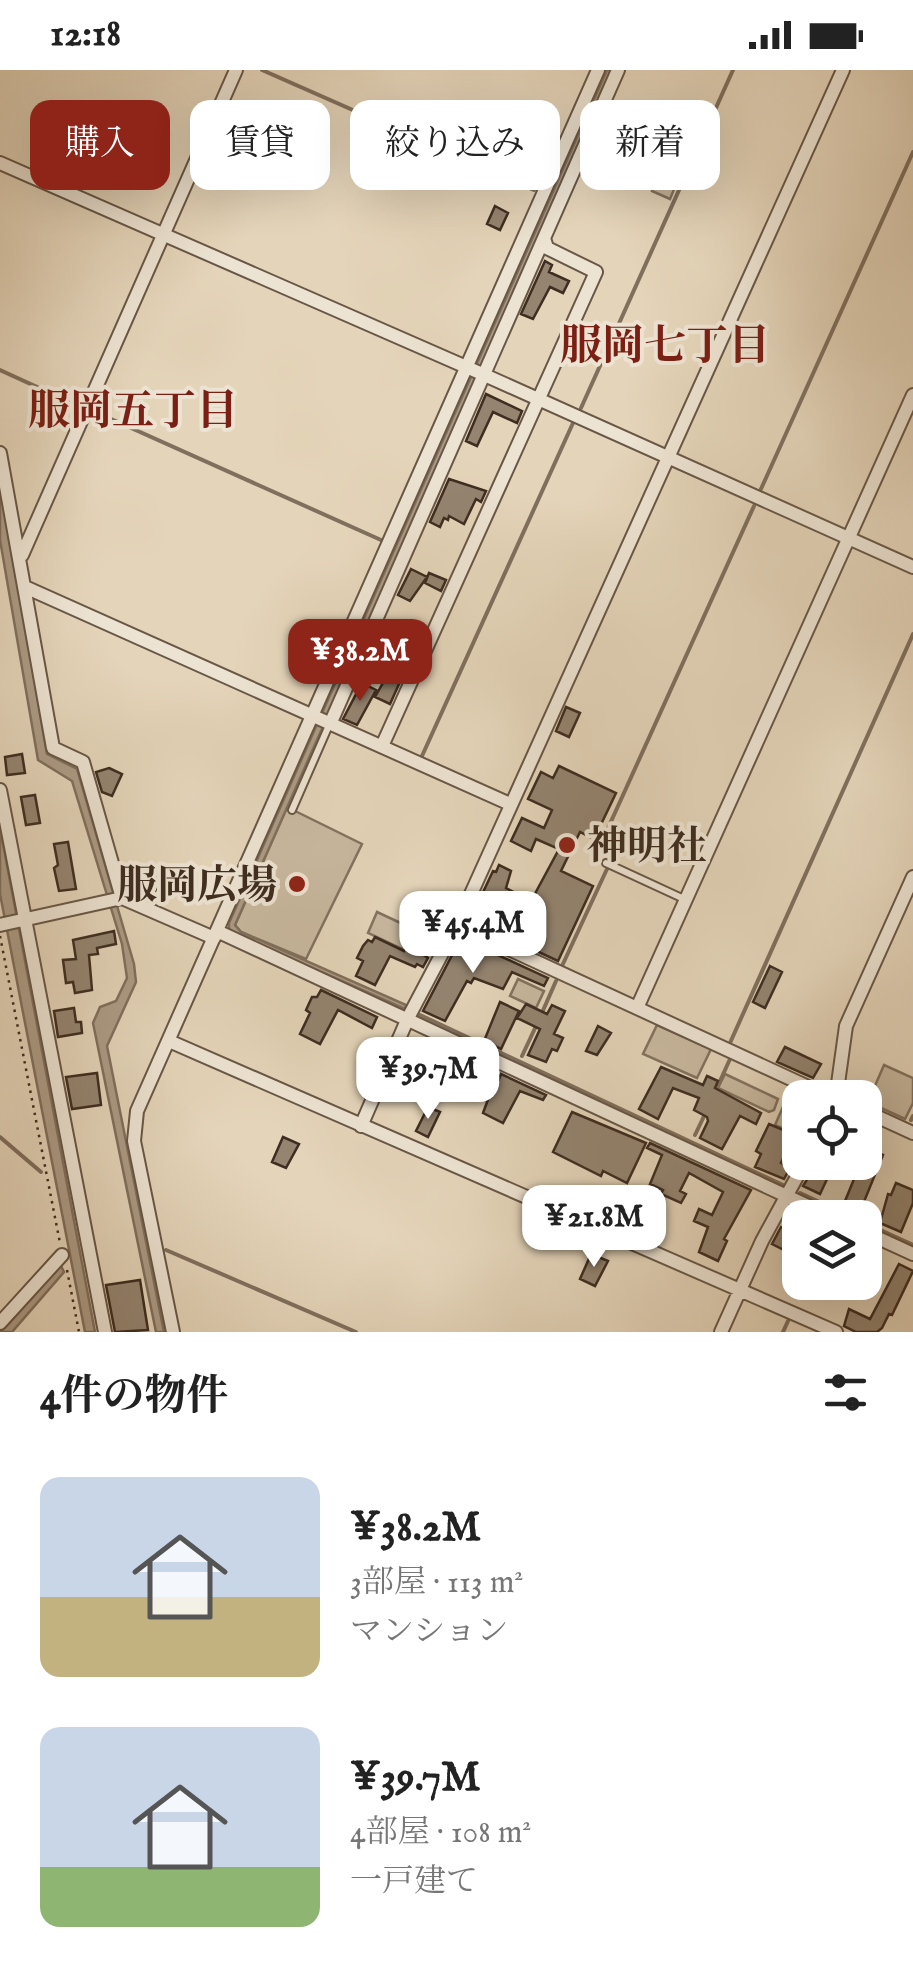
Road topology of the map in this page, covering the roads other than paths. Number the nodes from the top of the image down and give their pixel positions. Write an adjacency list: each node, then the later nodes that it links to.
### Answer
1 (236, 70): 6 (street)
2 (598, 70): 8 (street)
3 (618, 70): 7 (street)
4 (843, 70): 12 (street)
5 (0, 163): 6 (street)
6 (164, 234): 8 (street); 14 (street)
7 (544, 238): 8 (street); 10 (street)
8 (476, 371): 10 (street); 17 (street); 18 (street)
9 (913, 395): 13 (street)
10 (538, 399): 12 (street); 19 (street)
11 (0, 453): 14 (street)
12 (668, 457): 13 (street); 21 (street)
13 (848, 538): 15 (street); 26 (street)
14 (21, 557): 16 (street)
15 (913, 567)
16 (26, 587): 17 (street); 25 (street)
17 (313, 714): 18 (street); 30 (street)
18 (331, 722): 19 (street); 22 (lane)
19 (382, 746): 21 (street)
20 (0, 790): 27 (street)
21 (510, 804): 28 (street)
22 (292, 810)
23 (606, 863): 26 (lane)
24 (913, 877): 35 (street)
25 (116, 900): 27 (street); 30 (street)
26 (685, 900): 31 (street)
27 (22, 921): 29 (street); 47 (street)
28 (457, 925): 31 (street); 32 (street)
29 (1, 928)
30 (216, 935): 32 (street); 33 (street)
31 (636, 1008): 34 (street)
32 (408, 1018): 37 (street); 40 (street)
33 (169, 1041): 37 (street); 48 (street)
34 (794, 1080)
35 (837, 1080)
36 (882, 1119): 38 (street)
37 (361, 1126): 45 (street)
38 (913, 1133)
39 (797, 1180): 40 (street)
40 (789, 1197): 41 (street); 45 (street)
41 (795, 1200)
42 (882, 1240): 43 (street)
43 (913, 1254)
44 (62, 1256): 46 (street)
45 (738, 1290): 49 (street); 50 (street)
46 (1, 1320)
47 (105, 1332)
48 (173, 1332)
49 (720, 1332)
50 (836, 1332)

